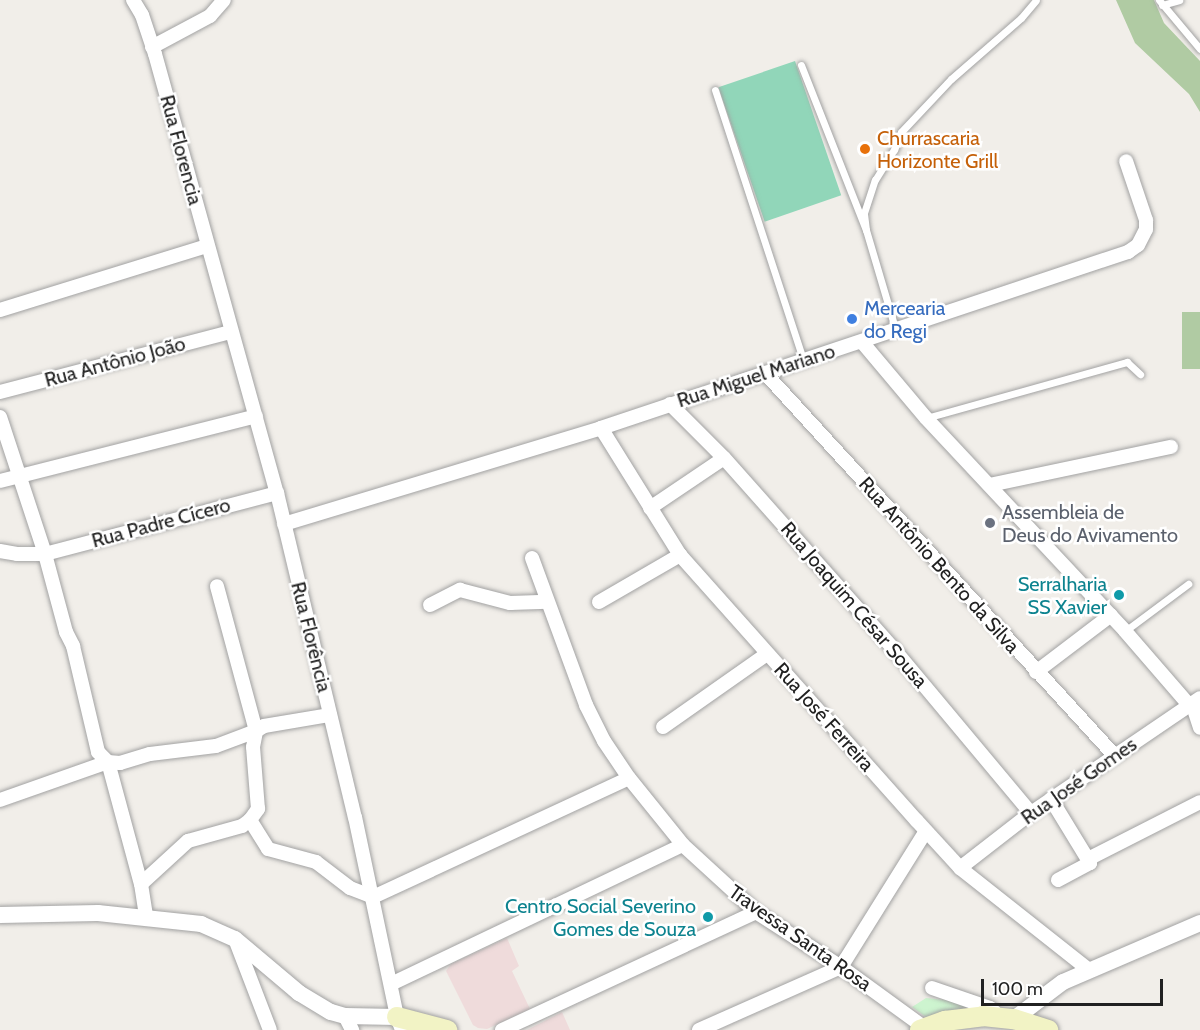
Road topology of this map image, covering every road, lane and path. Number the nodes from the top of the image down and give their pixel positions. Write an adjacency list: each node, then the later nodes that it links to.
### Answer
1 (133, 0): 7 (street, Rua Florencia)
2 (224, 0): 7 (street)
3 (1036, 0): 11 (lane)
4 (1179, 0): 5 (lane)
5 (1160, 3): 6 (lane)
6 (1200, 49)
7 (153, 50): 12 (street, Rua Florencia)
8 (801, 65): 11 (lane)
9 (715, 90): 17 (lane)
10 (1126, 160): 14 (street, Rua Miguel Mariano)
11 (866, 230): 14 (lane)
12 (207, 246): 13 (street); 15 (street, Rua Florência)
13 (0, 310)
14 (896, 331): 16 (street, Rua Miguel Mariano)
15 (230, 332): 20 (street, Rua Antônio João); 22 (street, Rua Florência)
16 (862, 342): 17 (street, Rua Miguel Mariano); 24 (street)
17 (803, 359): 18 (street, Rua Miguel Mariano)
18 (765, 373): 21 (street, Rua Miguel Mariano); 46 (street, Rua Antônio Bento da Silva)
19 (1140, 374): 24 (lane)
20 (0, 392)
21 (670, 404): 25 (street, Rua Miguel Mariano); 27 (street, Rua Joaquim César Sousa)
22 (256, 416): 28 (street); 31 (street, Rua Florência)
23 (0, 417): 28 (street)
24 (926, 418): 30 (street)
25 (601, 428): 32 (street, Rua José Ferreira); 33 (street, Rua Miguel Mariano)
26 (1171, 447): 30 (street)
27 (724, 458): 32 (street); 58 (street, Rua Joaquim César Sousa)
28 (20, 477): 29 (street); 35 (street)
29 (0, 481)
30 (990, 485): 43 (street)
31 (277, 493): 33 (street, Rua Florência); 35 (street, Rua Padre Cícero)
32 (650, 508): 36 (street, Rua José Ferreira)
33 (284, 524): 48 (street, Rua Florência)
34 (0, 551): 35 (street, Rua Padre Cícero)
35 (45, 554): 53 (street)
36 (680, 555): 41 (street); 45 (street, Rua José Ferreira)
37 (532, 558): 40 (street, Travessa Santa Rosa)
38 (1188, 584): 44 (lane)
39 (217, 586): 51 (street)
40 (547, 602): 42 (street); 54 (street, Travessa Santa Rosa)
41 (599, 602)
42 (430, 604)
43 (1111, 615): 44 (street); 46 (street)
44 (1125, 631): 47 (street)
45 (767, 654): 49 (street); 60 (street, Rua José Ferreira)
46 (1036, 672): 52 (street, Rua Antônio Bento da Silva)
47 (1193, 702): 50 (street); 52 (street, Rua José Gomes)
48 (330, 715): 51 (street); 66 (street, Rua Florência)
49 (663, 727)
50 (1200, 728)
51 (256, 731): 53 (street); 59 (street)
52 (1114, 755): 55 (street, Rua José Gomes)
53 (108, 762): 56 (street); 65 (street)
54 (629, 778): 61 (street, Travessa Santa Rosa); 66 (street)
55 (1051, 799): 58 (street, Rua José Gomes); 62 (street)
56 (0, 800)
57 (1200, 802): 62 (street)
58 (1031, 813): 63 (street, Rua José Gomes)
59 (250, 820): 65 (street); 66 (street)
60 (926, 831): 63 (street, Rua José Ferreira); 72 (street)
61 (683, 845): 67 (street, Travessa Santa Rosa); 74 (street)
62 (1090, 863): 64 (street)
63 (960, 868): 73 (street, Rua José Ferreira)
64 (1058, 880)
65 (141, 884): 69 (street)
66 (373, 897): 74 (street, Rua Florência)
67 (756, 912): 72 (street, Travessa Santa Rosa); 82 (street)
68 (0, 915): 69 (street)
69 (146, 917): 71 (street)
70 (1200, 923): 73 (street)
71 (235, 939): 77 (street); 80 (street)
72 (841, 967): 79 (street, Travessa Santa Rosa); 83 (street)
73 (1089, 970): 76 (street)
74 (391, 984): 78 (street, Rua Florência)
75 (932, 988): 76 (street)
76 (1007, 1018): 79 (main road); 84 (main road)
77 (348, 1023): 78 (street)
78 (399, 1023): 81 (main road)
79 (923, 1029)
80 (270, 1030)
81 (447, 1030)
82 (502, 1030)
83 (699, 1030)
84 (1048, 1030)

